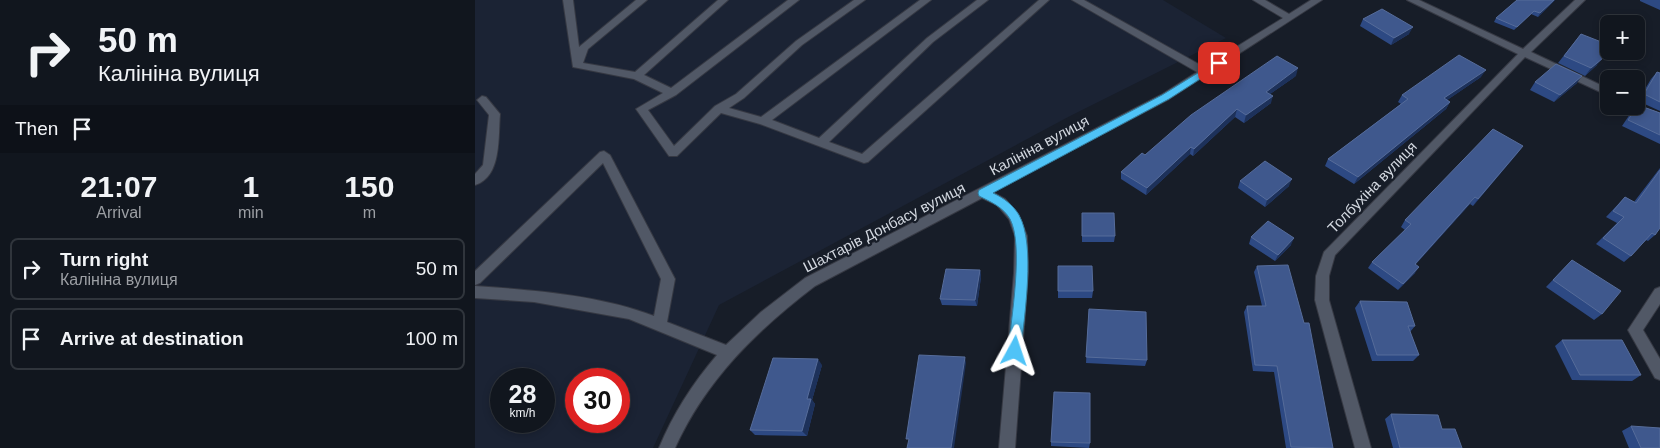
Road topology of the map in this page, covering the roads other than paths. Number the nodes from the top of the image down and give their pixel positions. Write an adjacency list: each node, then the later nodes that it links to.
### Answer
1 (568, 0): 16 (street)
2 (642, 0): 16 (street)
3 (723, 0): 18 (street)
4 (794, 0): 20 (street)
5 (861, 0): 22 (street)
6 (926, 0): 23 (street)
7 (983, 0): 24 (street)
8 (1044, 0): 24 (street)
9 (1077, 0): 17 (street)
10 (1258, 0): 14 (street)
11 (1317, 0): 14 (street, Калініна вулиця)
12 (1412, 0): 15 (street)
13 (1580, 0): 15 (street, Толбухіна вулиця)
14 (1289, 18): 17 (street, Калініна вулиця)
15 (1523, 54): 19 (street); 35 (street, Толбухіна вулиця)
16 (577, 65): 18 (street)
17 (1205, 72): 26 (street, Калініна вулиця)
18 (637, 76): 20 (street)
19 (1600, 90)
20 (672, 93): 22 (street)
21 (482, 100): 25 (street)
22 (719, 108): 23 (street)
23 (763, 121): 24 (street)
24 (821, 142)
25 (475, 181)
26 (983, 193): 31 (street, Шахтарів Донбасу вулиця); 34 (street, Калініна вулиця)
27 (475, 279): 30 (street)
28 (475, 292): 30 (street)
29 (1660, 293): 32 (street)
30 (659, 324): 31 (street)
31 (728, 353): 33 (street, Шахтарів Донбасу вулиця)
32 (1660, 373)
33 (667, 448)
34 (1007, 448)
35 (1363, 448)

